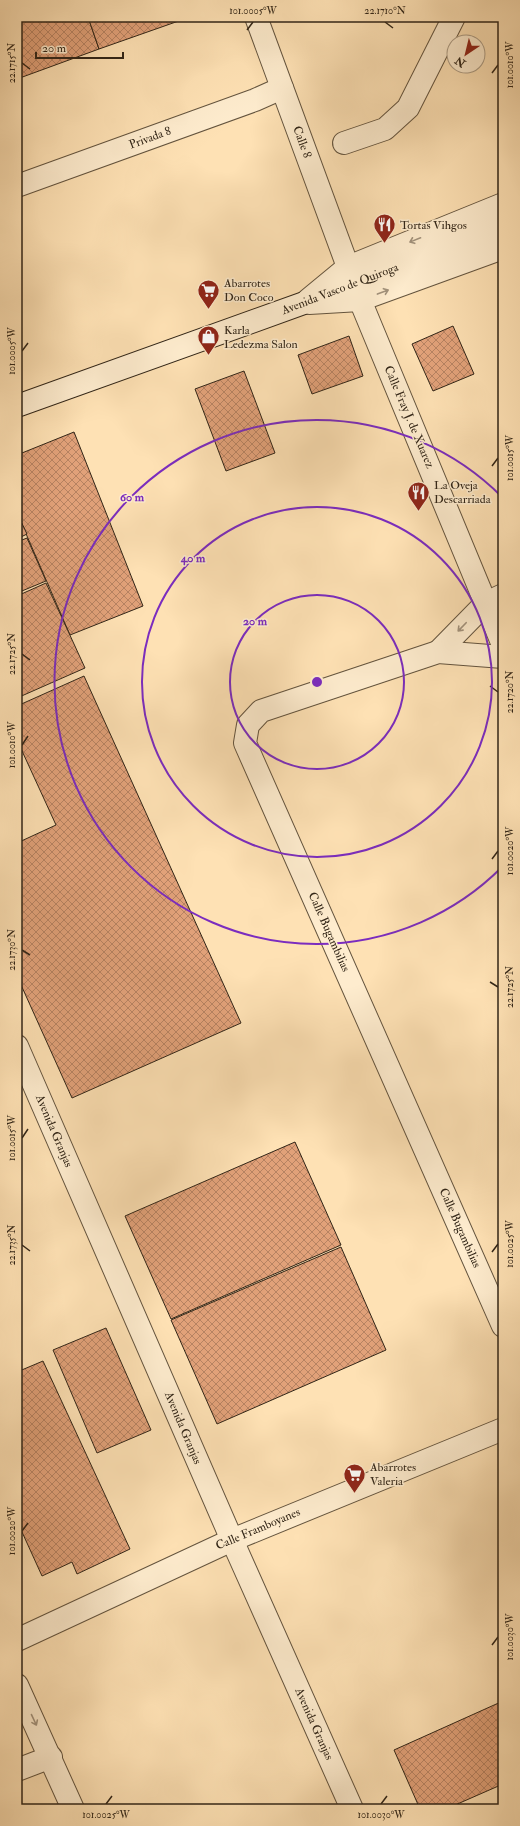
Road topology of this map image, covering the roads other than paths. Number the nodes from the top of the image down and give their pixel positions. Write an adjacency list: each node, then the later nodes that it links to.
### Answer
1 (256, 17): 3 (street, Calle 8)
2 (454, 17): 4 (street)
3 (282, 88): 5 (street, Privada 8); 9 (street, Calle 8)
4 (344, 143)
5 (17, 186)
6 (503, 204): 9 (street, one-way to 9)
7 (503, 227): 11 (street, Avenida Vasco de Quiroga)
8 (503, 248): 10 (street, one-way to 8)
9 (348, 267): 11 (street)
10 (360, 300): 11 (street); 13 (street, Calle Fray J. de Xuarez)
11 (304, 303): 12 (street, Avenida Vasco de Quiroga)
12 (17, 406)
13 (494, 599): 14 (street, Calle Fray J. de Xuarez); 15 (street, Calle Bugambilias, one-way to 15)
14 (503, 645)
15 (438, 652): 16 (street, Calle Bugambilias); 18 (street, Calle Bugambilias)
16 (503, 657)
17 (17, 1046): 20 (street, Avenida Granjas)
18 (503, 1326)
19 (503, 1429): 20 (street, Calle Framboyanes)
20 (232, 1540): 21 (street, Calle Framboyanes); 26 (street, Avenida Granjas)
21 (17, 1640)
22 (17, 1685): 23 (street, one-way to 23)
23 (51, 1757): 24 (street); 25 (street)
24 (17, 1770)
25 (73, 1809)
26 (352, 1809)

